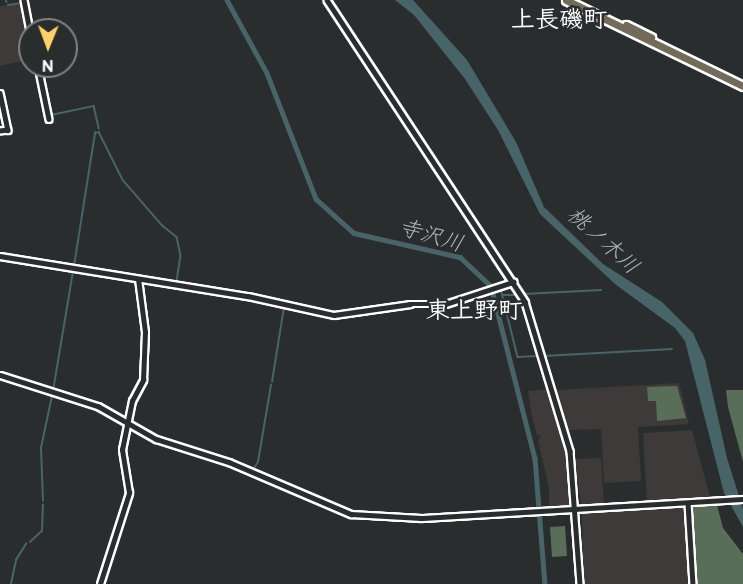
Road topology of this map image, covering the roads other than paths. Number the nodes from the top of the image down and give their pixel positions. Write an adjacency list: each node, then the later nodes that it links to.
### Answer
1 (24, 0): 5 (street)
2 (327, 0): 13 (street)
3 (566, 0): 7 (highway)
4 (575, 0): 7 (highway)
5 (28, 18)
6 (40, 78): 9 (street)
7 (743, 84)
8 (0, 93): 10 (street)
9 (49, 119)
10 (0, 131)
11 (0, 256): 12 (street)
12 (138, 279): 13 (street); 15 (street)
13 (513, 282): 18 (street)
14 (0, 375): 15 (street)
15 (128, 424): 18 (street); 19 (street)
16 (743, 499): 17 (street)
17 (688, 503): 18 (street); 21 (street)
18 (576, 510): 20 (street)
19 (100, 584)
20 (580, 584)
21 (693, 584)

